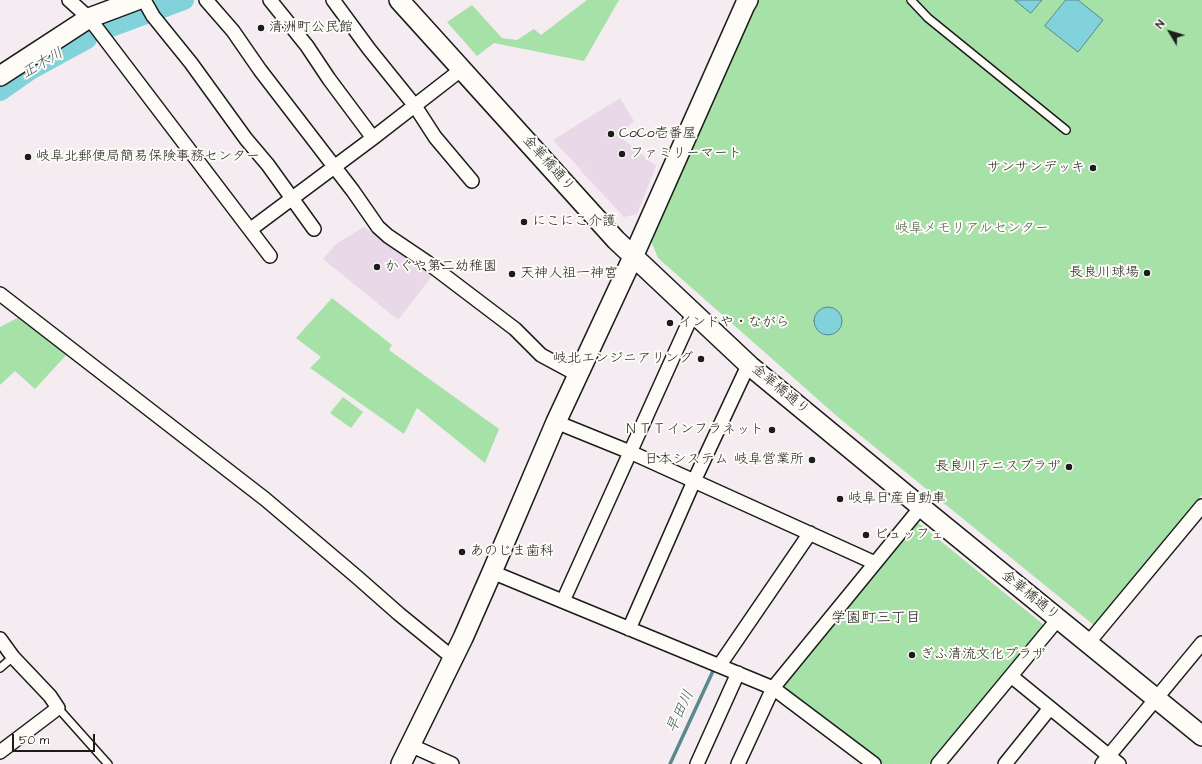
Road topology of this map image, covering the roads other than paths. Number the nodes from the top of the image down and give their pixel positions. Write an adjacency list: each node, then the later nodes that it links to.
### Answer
1 (69, 0): 10 (street)
2 (206, 0): 16 (street)
3 (270, 0): 15 (street)
4 (333, 0): 13 (street)
5 (399, 0): 11 (street, 金華橋通り)
6 (413, 0): 21 (street, 金華橋通り)
7 (748, 0): 21 (street)
8 (911, 0): 14 (lane)
9 (146, 6): 10 (street); 18 (street)
10 (89, 18): 12 (street); 19 (street)
11 (462, 69): 13 (street); 21 (street, 金華橋通り)
12 (0, 76)
13 (415, 106): 15 (street); 17 (street)
14 (1066, 130)
15 (373, 138): 16 (street)
16 (334, 167): 18 (street); 26 (street)
17 (472, 182)
18 (292, 199): 19 (street); 20 (street)
19 (251, 229): 22 (street)
20 (314, 229)
21 (635, 252): 24 (street, 金華橋通り); 26 (street); 38 (street, 金華橋通り)
22 (270, 256)
23 (0, 294): 42 (street)
24 (693, 313): 25 (street, 金華橋通り); 28 (street)
25 (750, 366): 29 (street); 31 (street, 金華橋通り)
26 (578, 375): 27 (street)
27 (556, 422): 28 (street); 34 (street)
28 (630, 452): 29 (street); 35 (street)
29 (694, 481): 32 (street); 37 (street)
30 (1202, 506): 38 (street)
31 (921, 508): 33 (street); 36 (street, 金華橋通り)
32 (810, 533): 33 (street); 43 (street)
33 (876, 563): 47 (street)
34 (492, 572): 35 (street); 42 (street)
35 (563, 601): 37 (street)
36 (1058, 619): 46 (street); 48 (street, 金華橋通り)
37 (629, 629): 43 (street)
38 (1094, 636): 48 (street, 金華橋通り)
39 (0, 639): 41 (street)
40 (1202, 643): 48 (street)
41 (13, 657): 44 (lane); 49 (street)
42 (453, 658): 53 (street)
43 (719, 666): 45 (street)
44 (0, 668)
45 (738, 673): 47 (street); 59 (street)
46 (1011, 676): 50 (street); 62 (street)
47 (773, 688): 60 (street); 61 (street)
48 (1158, 694): 51 (street, 金華橋通り); 52 (street, 金華橋通り); 55 (street)
49 (58, 708): 54 (street); 56 (lane)
50 (1050, 708): 55 (street); 63 (street)
51 (1202, 723)
52 (1202, 736)
53 (410, 745): 57 (street); 58 (street)
54 (0, 752)
55 (1105, 760): 64 (street)
56 (108, 764)
57 (401, 764)
58 (452, 764)
59 (697, 764)
60 (738, 764)
61 (874, 764)
62 (938, 764)
63 (1005, 764)
64 (1119, 764)

